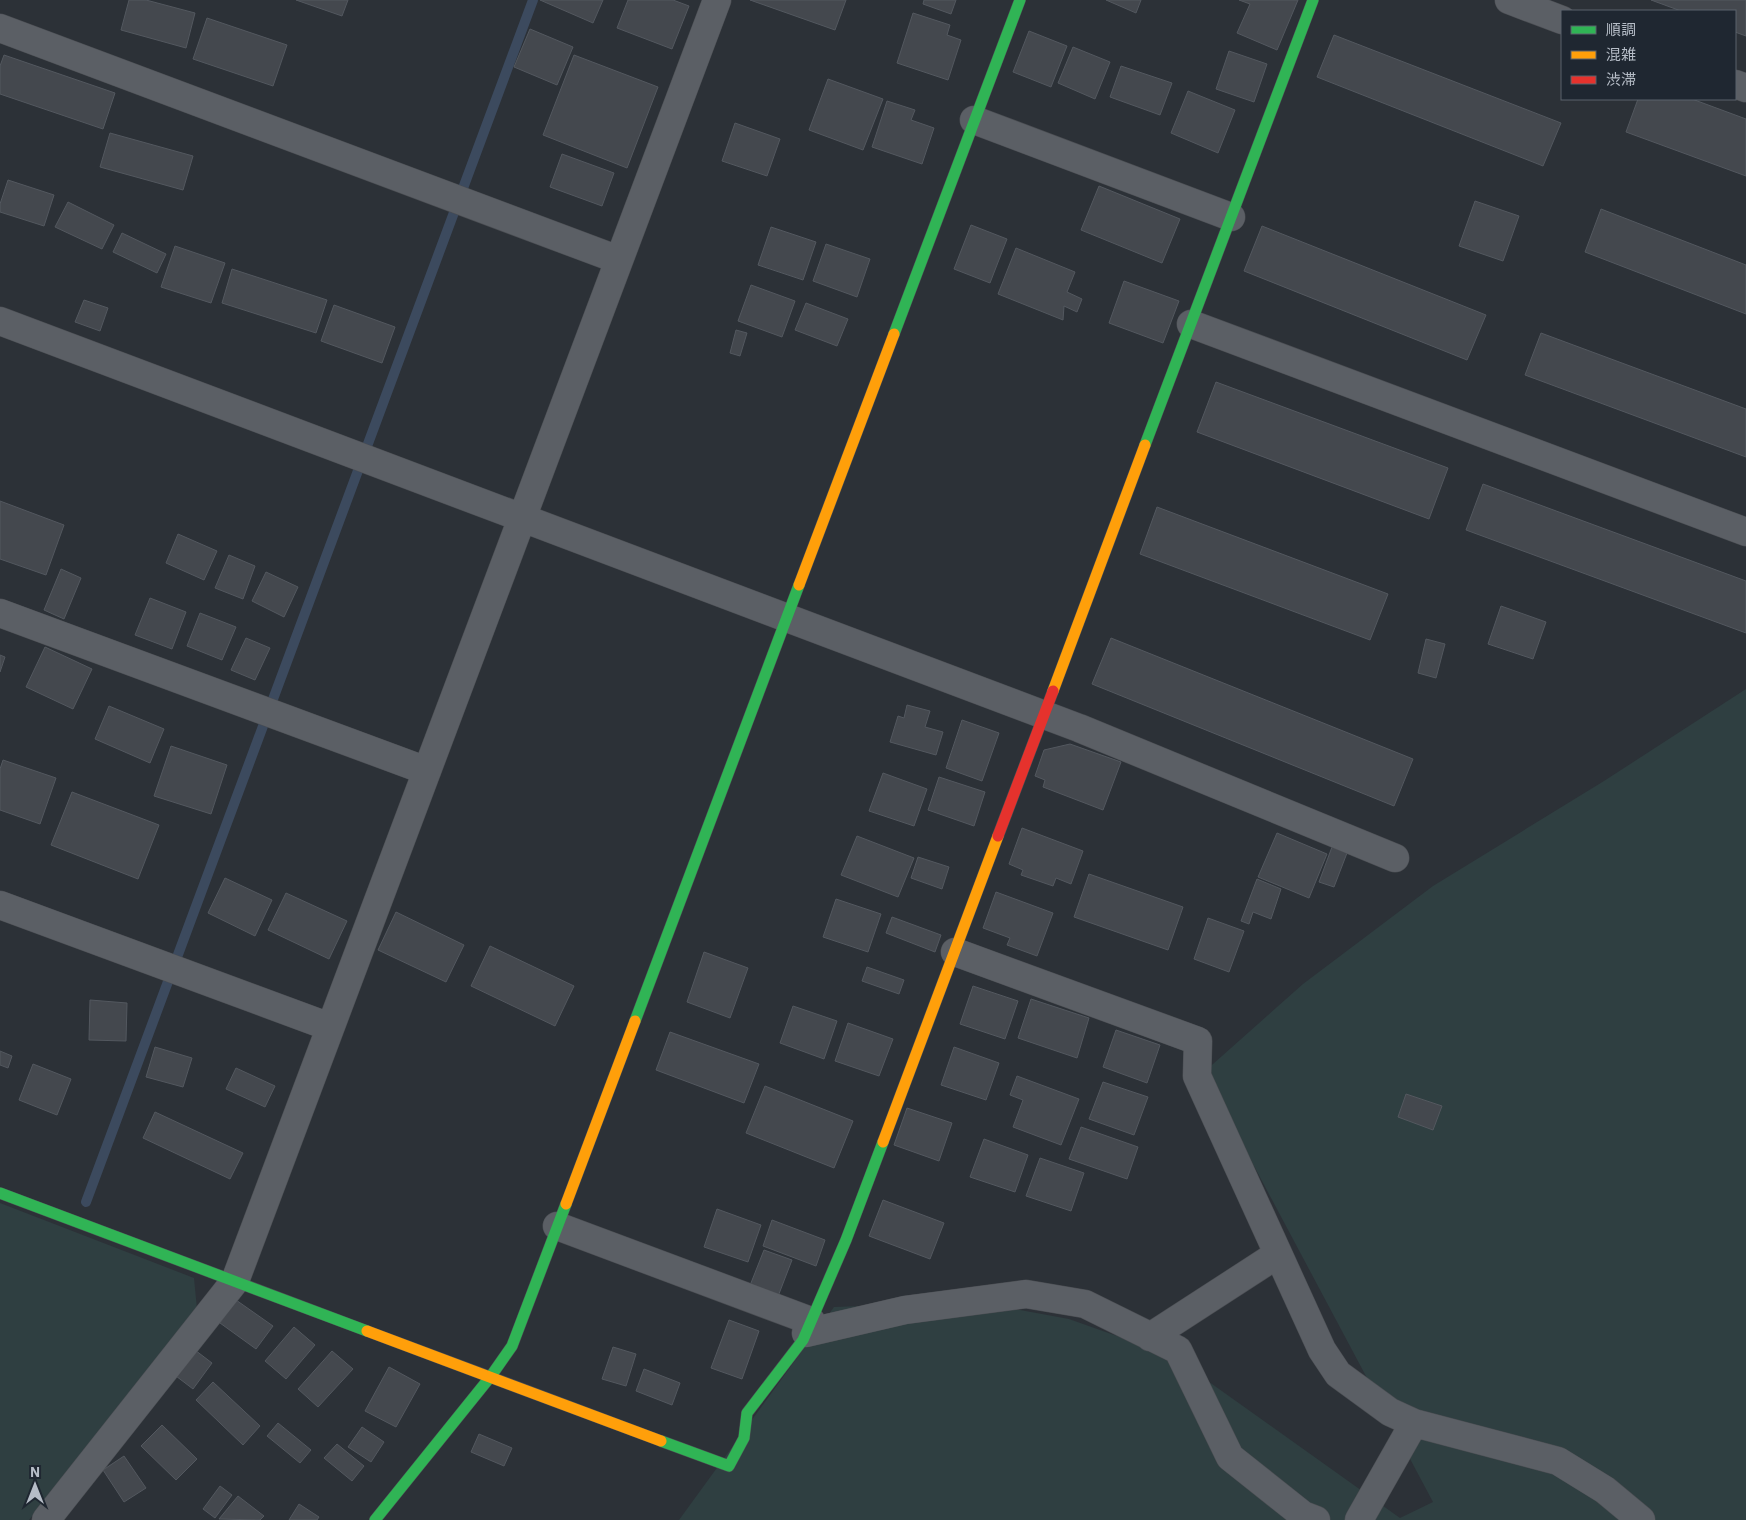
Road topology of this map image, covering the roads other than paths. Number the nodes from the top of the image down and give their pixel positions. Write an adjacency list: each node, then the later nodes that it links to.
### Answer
1 (1020, 0): 7 (street)
2 (1313, 0): 8 (street)
3 (1509, 0): 5 (street)
4 (709, 3): 9 (street)
5 (1561, 20)
6 (0, 28): 9 (street)
7 (974, 120): 8 (street); 15 (street)
8 (1231, 217): 11 (street)
9 (619, 260): 12 (street)
10 (0, 321): 12 (street)
11 (1191, 324): 13 (street); 16 (street)
12 (522, 518): 15 (street); 17 (street)
13 (1746, 532)
14 (0, 613): 17 (street)
15 (786, 618): 16 (street); 23 (street)
16 (1044, 716): 18 (street); 20 (street)
17 (427, 771): 21 (street)
18 (1395, 858)
19 (0, 905): 21 (street)
20 (955, 952): 24 (street); 26 (street)
21 (330, 1027): 25 (street)
22 (0, 1193): 25 (street)
23 (557, 1226): 26 (street); 28 (street)
24 (1278, 1254): 27 (street); 29 (street)
25 (235, 1281): 28 (street); 30 (street)
26 (808, 1327): 27 (street); 28 (street)
27 (1150, 1337): 32 (street)
28 (491, 1376): 31 (street)
29 (1414, 1423): 33 (street); 34 (street)
30 (46, 1520)
31 (375, 1520)
32 (1316, 1520)
33 (1359, 1520)
34 (1641, 1520)

